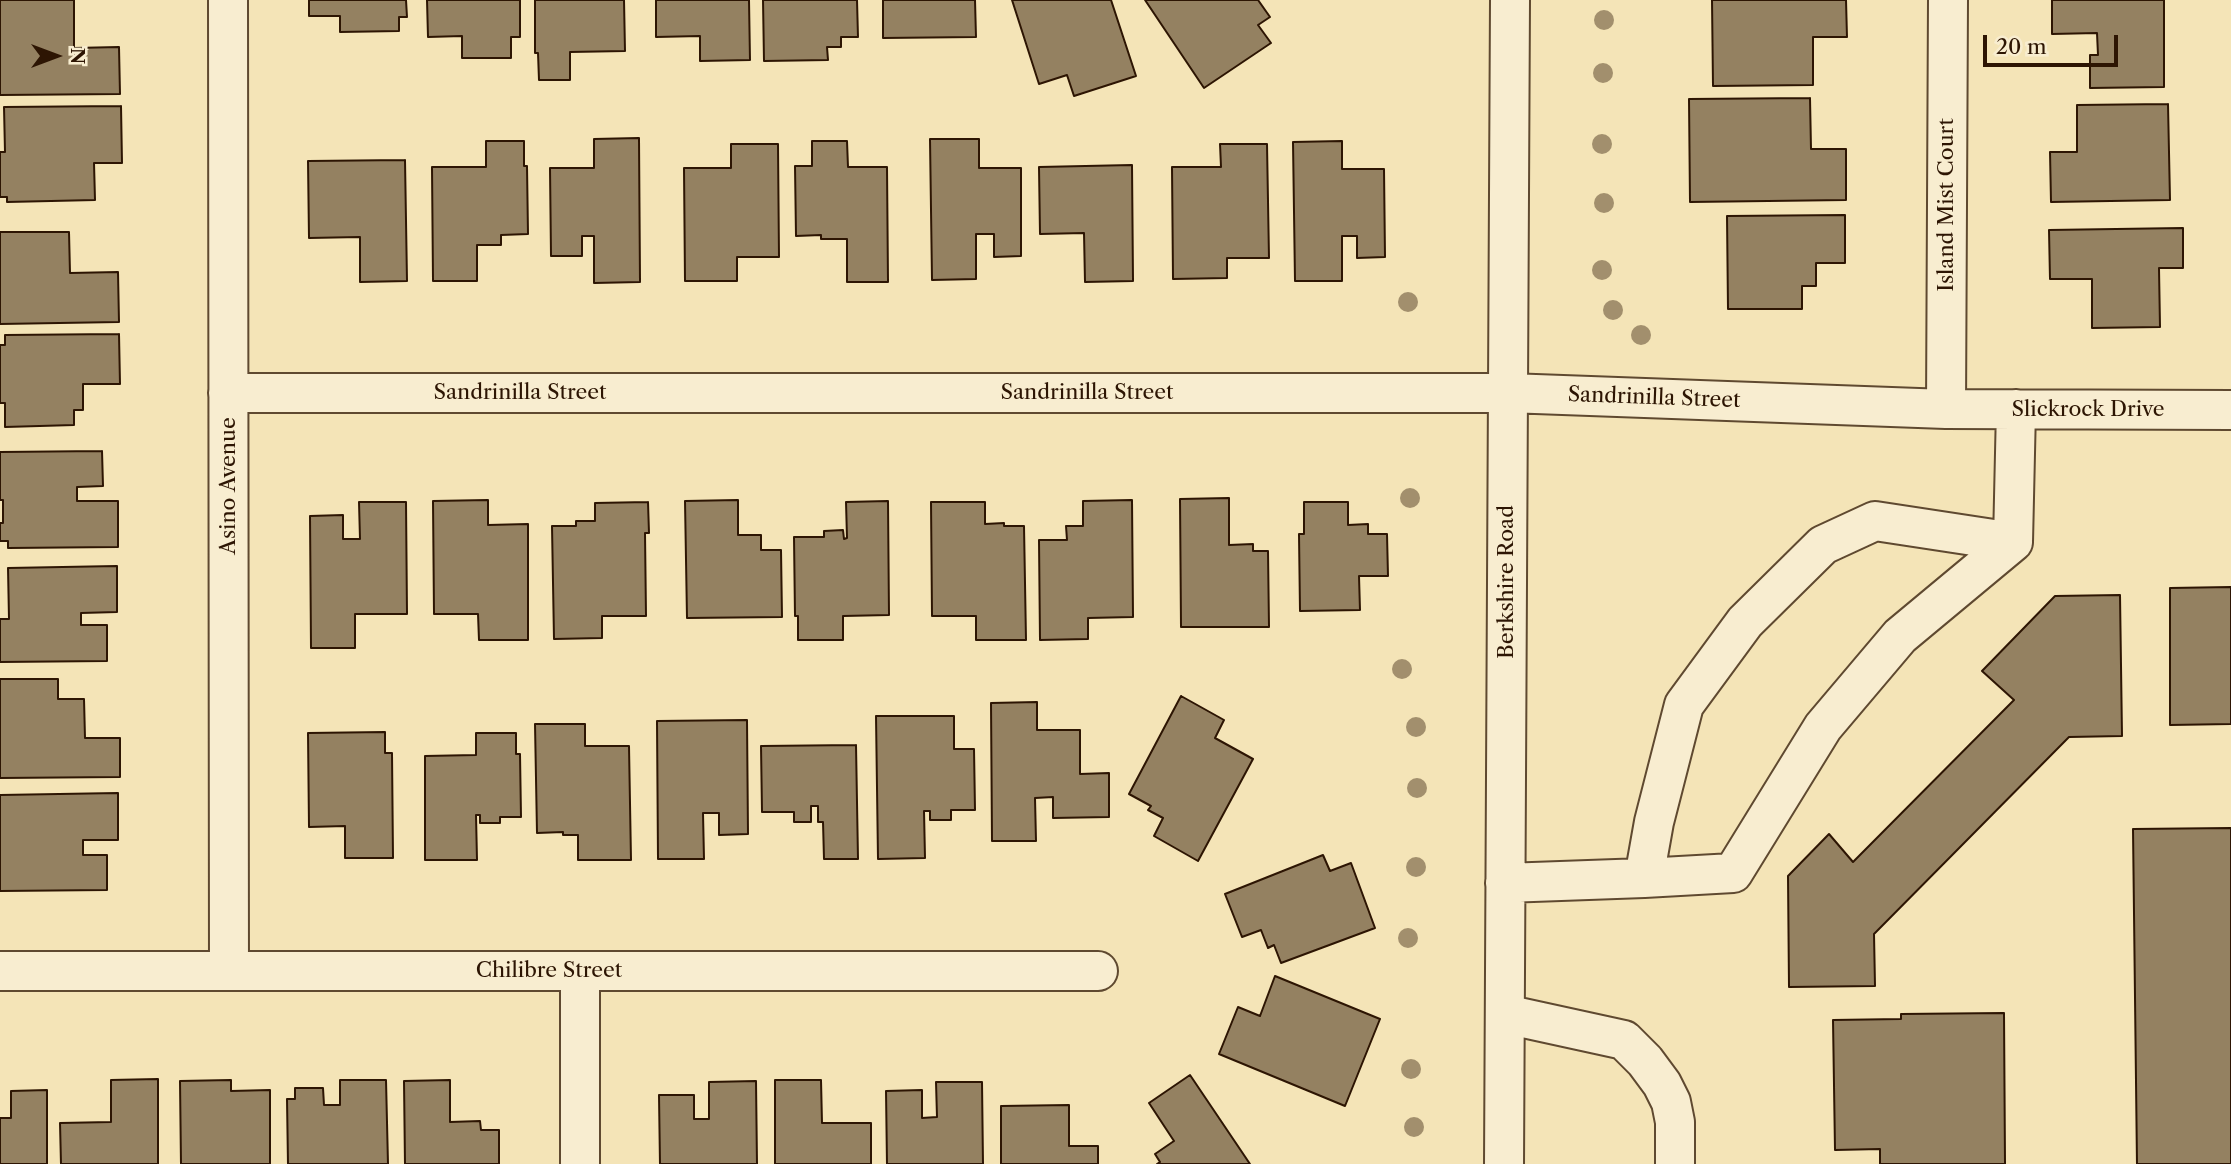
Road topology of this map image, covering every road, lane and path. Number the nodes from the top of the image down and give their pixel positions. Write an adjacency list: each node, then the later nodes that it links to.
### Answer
1 (229, 0): 4 (street, Asino Avenue)
2 (1510, 0): 5 (street, Berkshire Road)
3 (1948, 0): 6 (street, Island Mist Court)
4 (229, 393): 5 (street, Sandrinilla Street); 13 (street, Asino Avenue)
5 (1508, 393): 6 (street, Sandrinilla Street); 11 (street, Berkshire Road)
6 (1946, 409): 7 (street, Slickrock Drive)
7 (2016, 409): 8 (street, Slickrock Drive); 9 (street)
8 (2231, 410)
9 (2013, 542): 10 (street); 10 (street)
10 (1644, 878): 11 (street)
11 (1505, 883): 16 (street, Berkshire Road)
12 (0, 971): 13 (street, Chilibre Street)
13 (229, 971): 14 (street, Chilibre Street)
14 (580, 971): 15 (street, Chilibre Street); 17 (street)
15 (1098, 971)
16 (1505, 1014): 18 (street, Berkshire Road); 19 (street)
17 (580, 1164)
18 (1504, 1164)
19 (1675, 1164)

